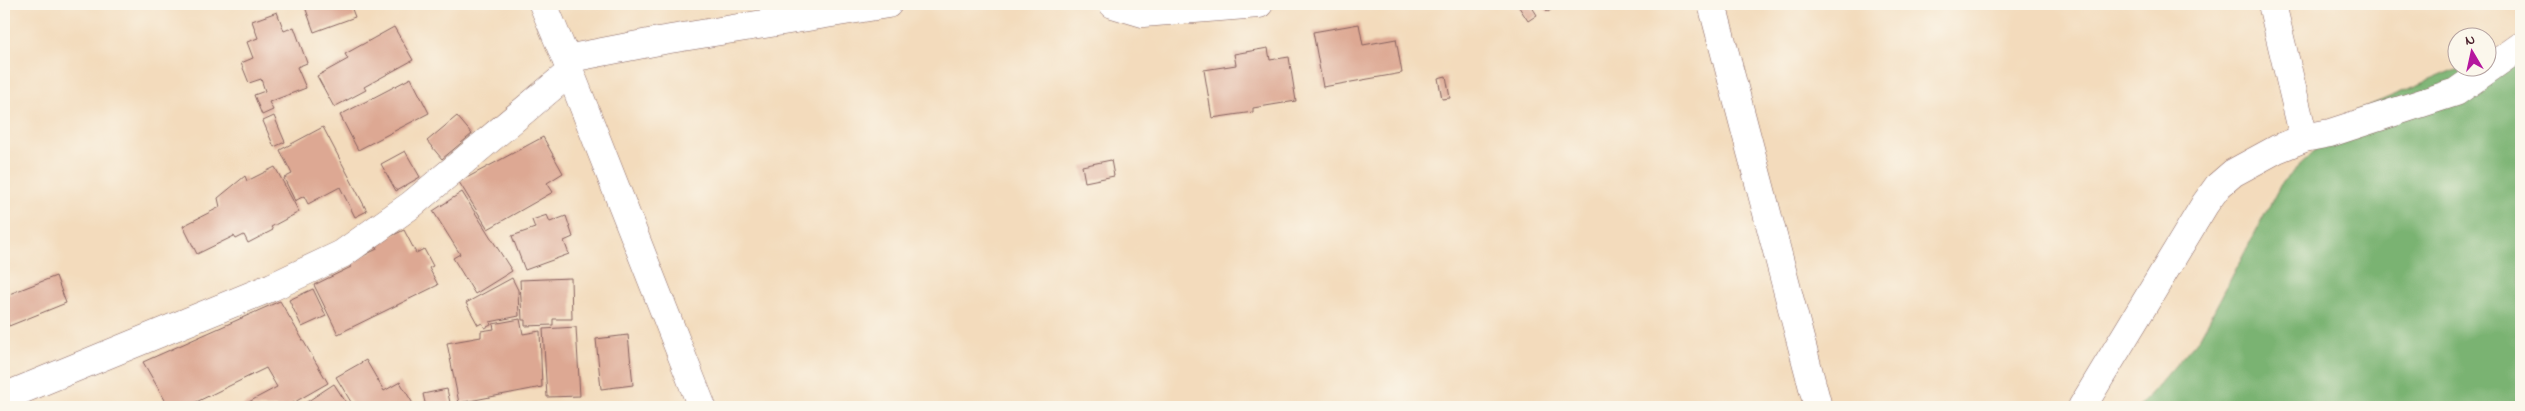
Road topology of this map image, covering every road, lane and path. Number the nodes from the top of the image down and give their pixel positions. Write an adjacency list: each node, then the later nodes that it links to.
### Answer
1 (543, 4): 8 (street)
2 (888, 4): 8 (street)
3 (1113, 4): 4 (street)
4 (1258, 4)
5 (1712, 4): 12 (street)
6 (2272, 4): 9 (street)
7 (2521, 46): 9 (street)
8 (568, 66): 10 (street); 11 (street)
9 (2304, 138): 13 (street)
10 (4, 397)
11 (702, 407)
12 (1818, 407)
13 (2082, 407)

